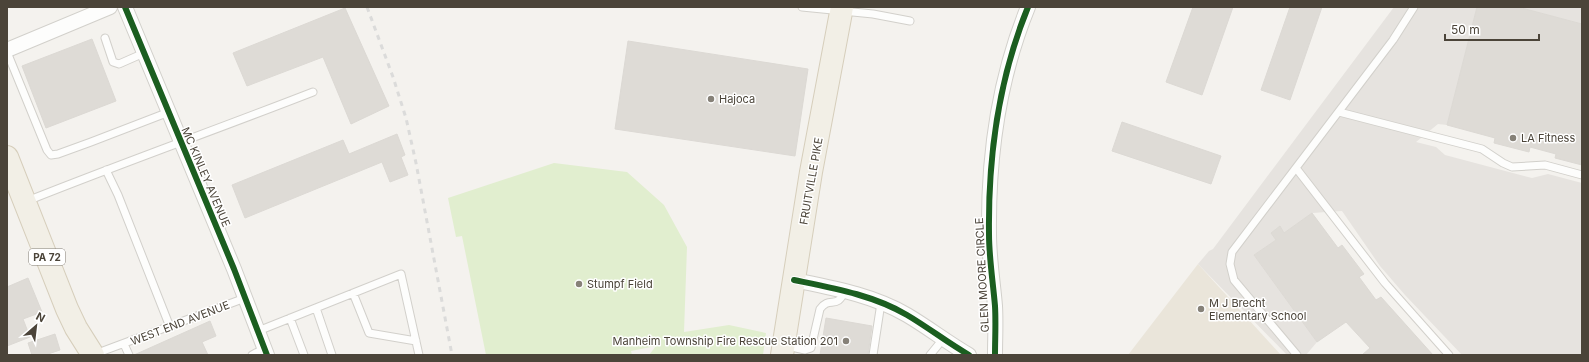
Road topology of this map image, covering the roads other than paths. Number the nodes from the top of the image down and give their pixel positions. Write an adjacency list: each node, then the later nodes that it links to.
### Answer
1 (110, 7): 9 (street)
2 (125, 7): 10 (street, MC KINLEY AVENUE)
3 (802, 7): 6 (lane)
4 (1028, 7): 43 (street, GLEN MOORE CIRCLE)
5 (1414, 7): 13 (lane)
6 (841, 9): 7 (lane); 20 (main road, FRUITVILLE PIKE)
7 (910, 21)
8 (105, 38): 10 (lane)
9 (7, 51): 12 (lane)
10 (144, 53): 12 (street, MC KINLEY AVENUE)
11 (313, 92): 14 (lane)
12 (168, 112): 14 (street, MC KINLEY AVENUE)
13 (1339, 112): 16 (lane); 18 (lane)
14 (181, 143): 17 (lane); 23 (street, MC KINLEY AVENUE)
15 (7, 157): 19 (main road, PA 72)
16 (1296, 168): 44 (lane); 45 (lane)
17 (106, 170): 19 (lane); 27 (lane)
18 (1582, 174)
19 (25, 202): 34 (main road, PA 72)
20 (794, 280): 21 (street); 32 (main road, FRUITVILLE PIKE)
21 (845, 290): 24 (street); 32 (lane)
22 (353, 293): 25 (lane); 30 (lane); 30 (lane)
23 (245, 298): 27 (lane, WEST END AVENUE); 28 (street, MC KINLEY AVENUE)
24 (881, 303): 29 (street); 40 (lane)
25 (316, 308): 26 (lane); 38 (lane)
26 (290, 318): 28 (lane); 37 (lane)
27 (170, 327): 31 (lane, WEST END AVENUE)
28 (258, 331): 33 (street, MC KINLEY AVENUE)
29 (943, 339): 41 (lane); 42 (street)
30 (416, 341): 39 (lane)
31 (124, 344): 34 (lane, WEST END AVENUE); 35 (lane)
32 (783, 350)
33 (266, 352): 36 (lane)
34 (93, 355)
35 (129, 355)
36 (252, 355)
37 (304, 355)
38 (332, 355)
39 (419, 355)
40 (873, 355)
41 (930, 355)
42 (969, 355)
43 (994, 355)
44 (1297, 355)
45 (1449, 355)

